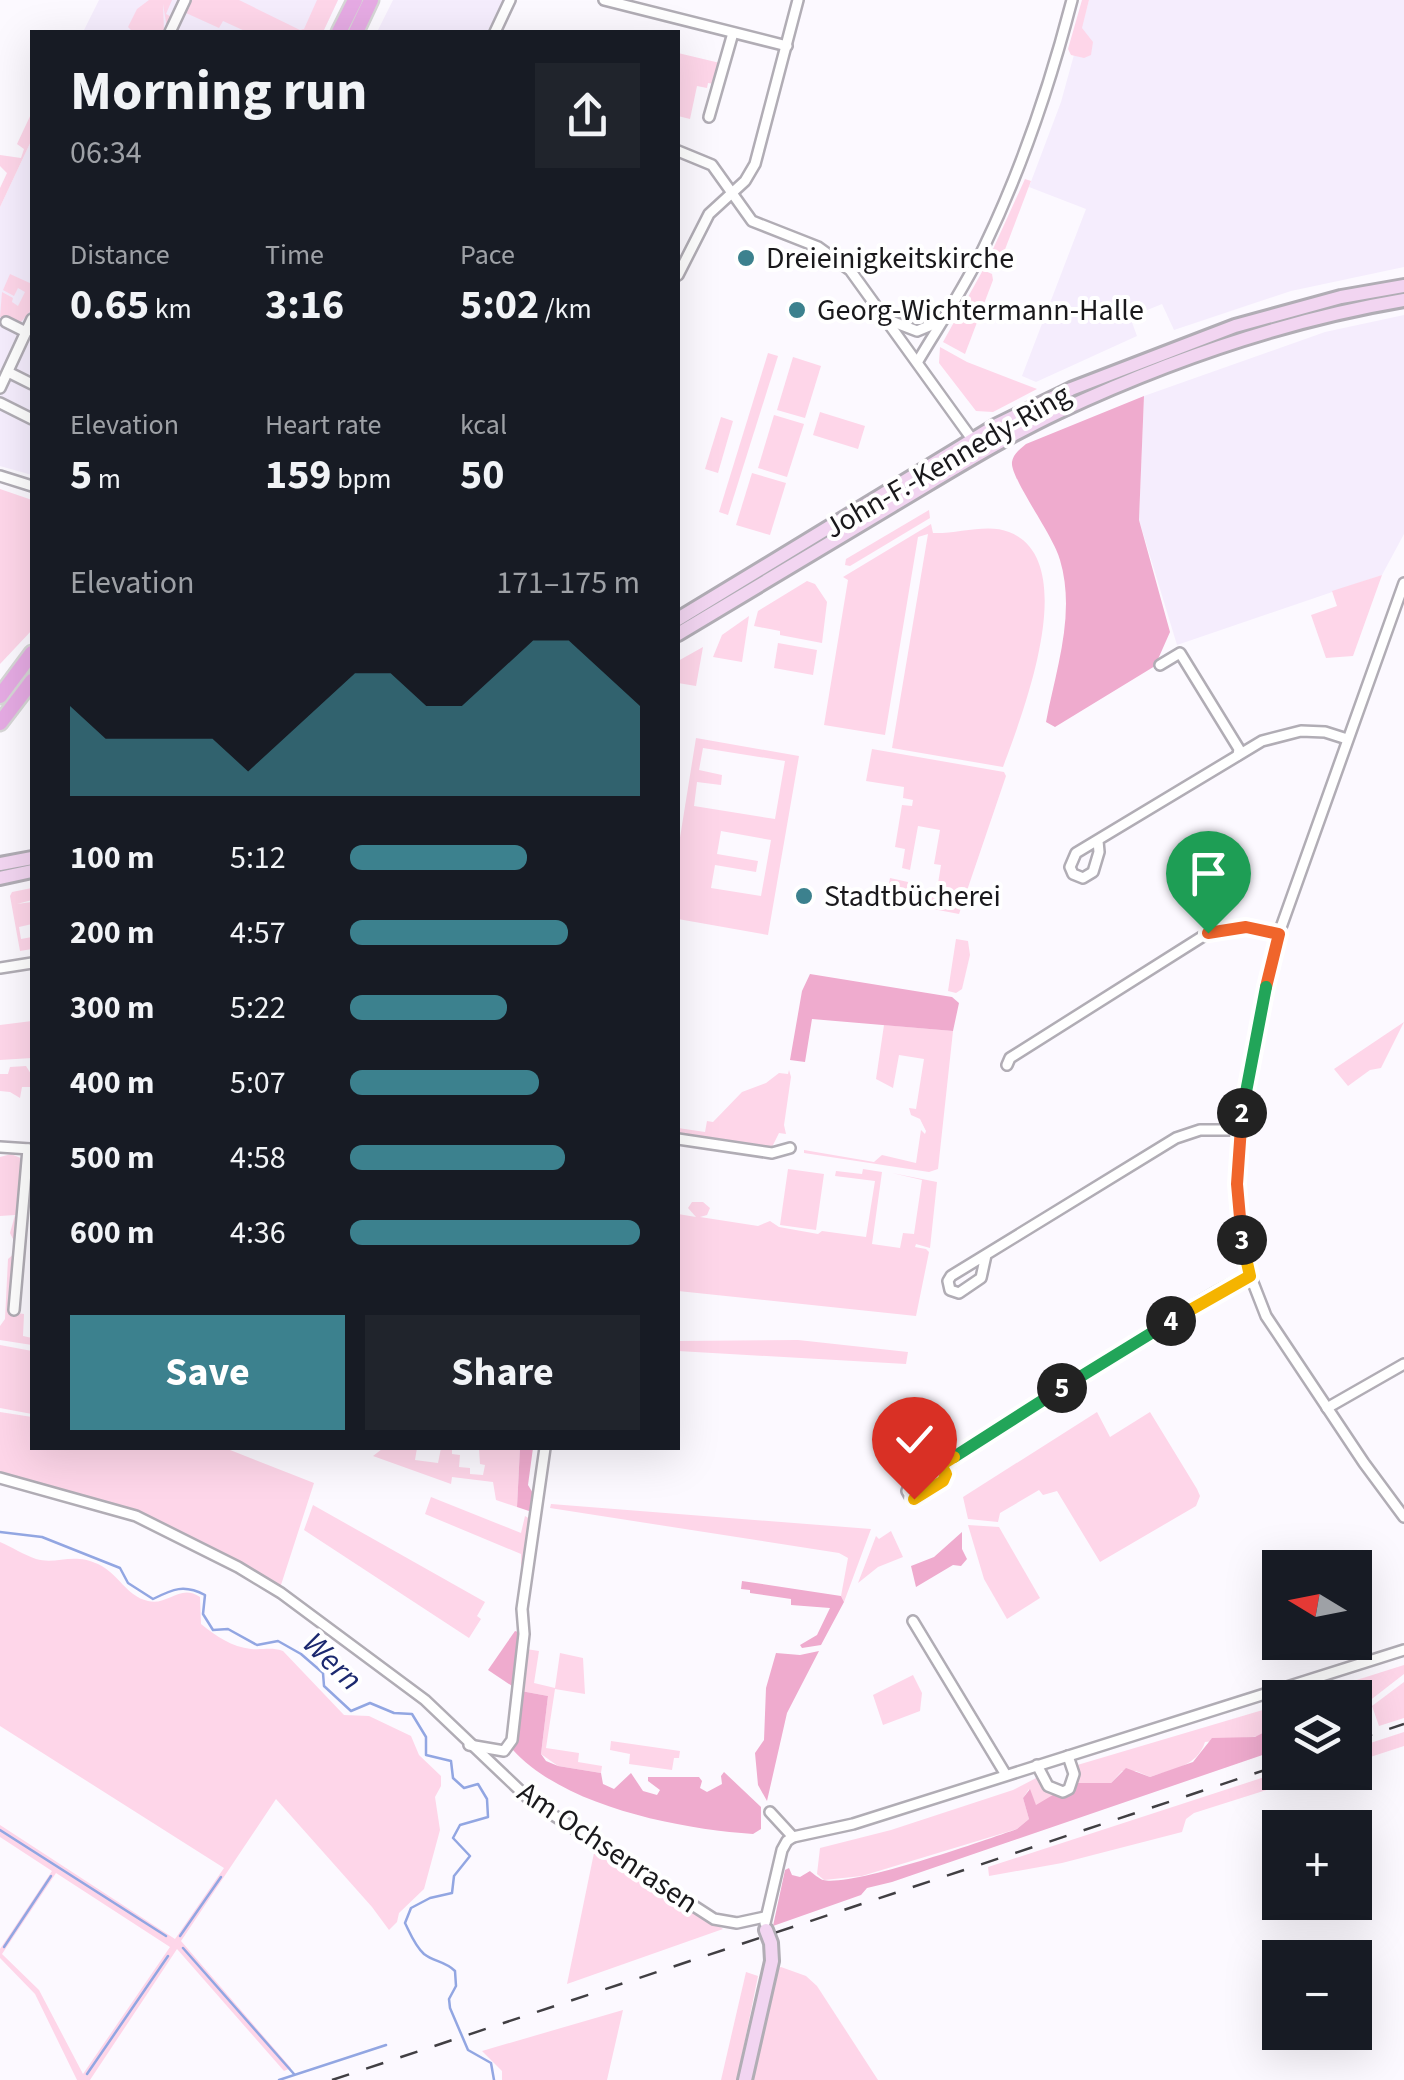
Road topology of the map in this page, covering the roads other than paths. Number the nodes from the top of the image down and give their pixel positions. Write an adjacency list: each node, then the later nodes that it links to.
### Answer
1 (185, 0): 8 (street)
2 (354, 0): 9 (main road)
3 (371, 0): 10 (main road)
4 (510, 0): 11 (street)
5 (604, 0): 12 (street)
6 (798, 0): 13 (street)
7 (1072, 0): 21 (street)
8 (171, 30)
9 (340, 30)
10 (357, 30)
11 (496, 30)
12 (733, 32): 13 (street); 14 (street)
13 (787, 46): 16 (street)
14 (709, 116)
15 (680, 153): 16 (street)
16 (731, 194): 17 (street); 20 (street)
17 (680, 271)
18 (1404, 286): 31 (main road, John-F.-Kennedy-Ring)
19 (1404, 300): 32 (main road, John-F.-Kennedy-Ring)
20 (889, 320): 21 (street); 25 (street)
21 (942, 320): 25 (street)
22 (6, 322): 24 (street)
23 (30, 323): 24 (street)
24 (26, 332): 26 (street)
25 (918, 361): 31 (street)
26 (8, 372): 27 (street); 28 (street)
27 (30, 383)
28 (0, 388)
29 (0, 403): 30 (street)
30 (30, 418)
31 (973, 440): 32 (street); 36 (main road, John-F.-Kennedy-Ring)
32 (982, 453): 37 (main road, John-F.-Kennedy-Ring)
33 (0, 476): 34 (street)
34 (30, 485)
35 (1404, 583): 43 (street)
36 (680, 619)
37 (680, 633)
38 (30, 656): 41 (main road)
39 (1160, 665): 44 (street)
40 (30, 684): 42 (main road)
41 (0, 696)
42 (0, 723)
43 (1346, 739): 44 (street); 50 (street)
44 (1238, 755): 45 (street)
45 (1098, 842)
46 (30, 858): 47 (main road)
47 (0, 864)
48 (30, 871): 49 (main road)
49 (0, 878)
50 (1279, 934): 53 (street); 54 (street)
51 (30, 963): 52 (street)
52 (0, 968)
53 (1007, 1065)
54 (1239, 1130): 61 (street); 62 (street)
55 (680, 1139): 57 (street)
56 (0, 1147): 58 (street)
57 (790, 1148)
58 (30, 1149): 59 (street)
59 (19, 1253): 60 (street); 63 (street)
60 (30, 1254)
61 (986, 1254): 61 (street)
62 (1250, 1276): 65 (street); 67 (street)
63 (14, 1310)
64 (1404, 1364): 65 (street)
65 (1327, 1408): 69 (street)
66 (545, 1450): 72 (street)
67 (941, 1465)
68 (0, 1478): 72 (street, Am Ochsenrasen)
69 (1404, 1517)
70 (912, 1621): 75 (street)
71 (1404, 1650): 73 (street)
72 (469, 1745): 78 (street, Am Ochsenrasen)
73 (1068, 1756): 74 (street); 74 (street)
74 (1037, 1766): 75 (street)
75 (1006, 1775): 77 (street)
76 (770, 1812): 77 (street)
77 (794, 1837): 78 (street)
78 (766, 1924): 79 (main road)
79 (745, 2080)

